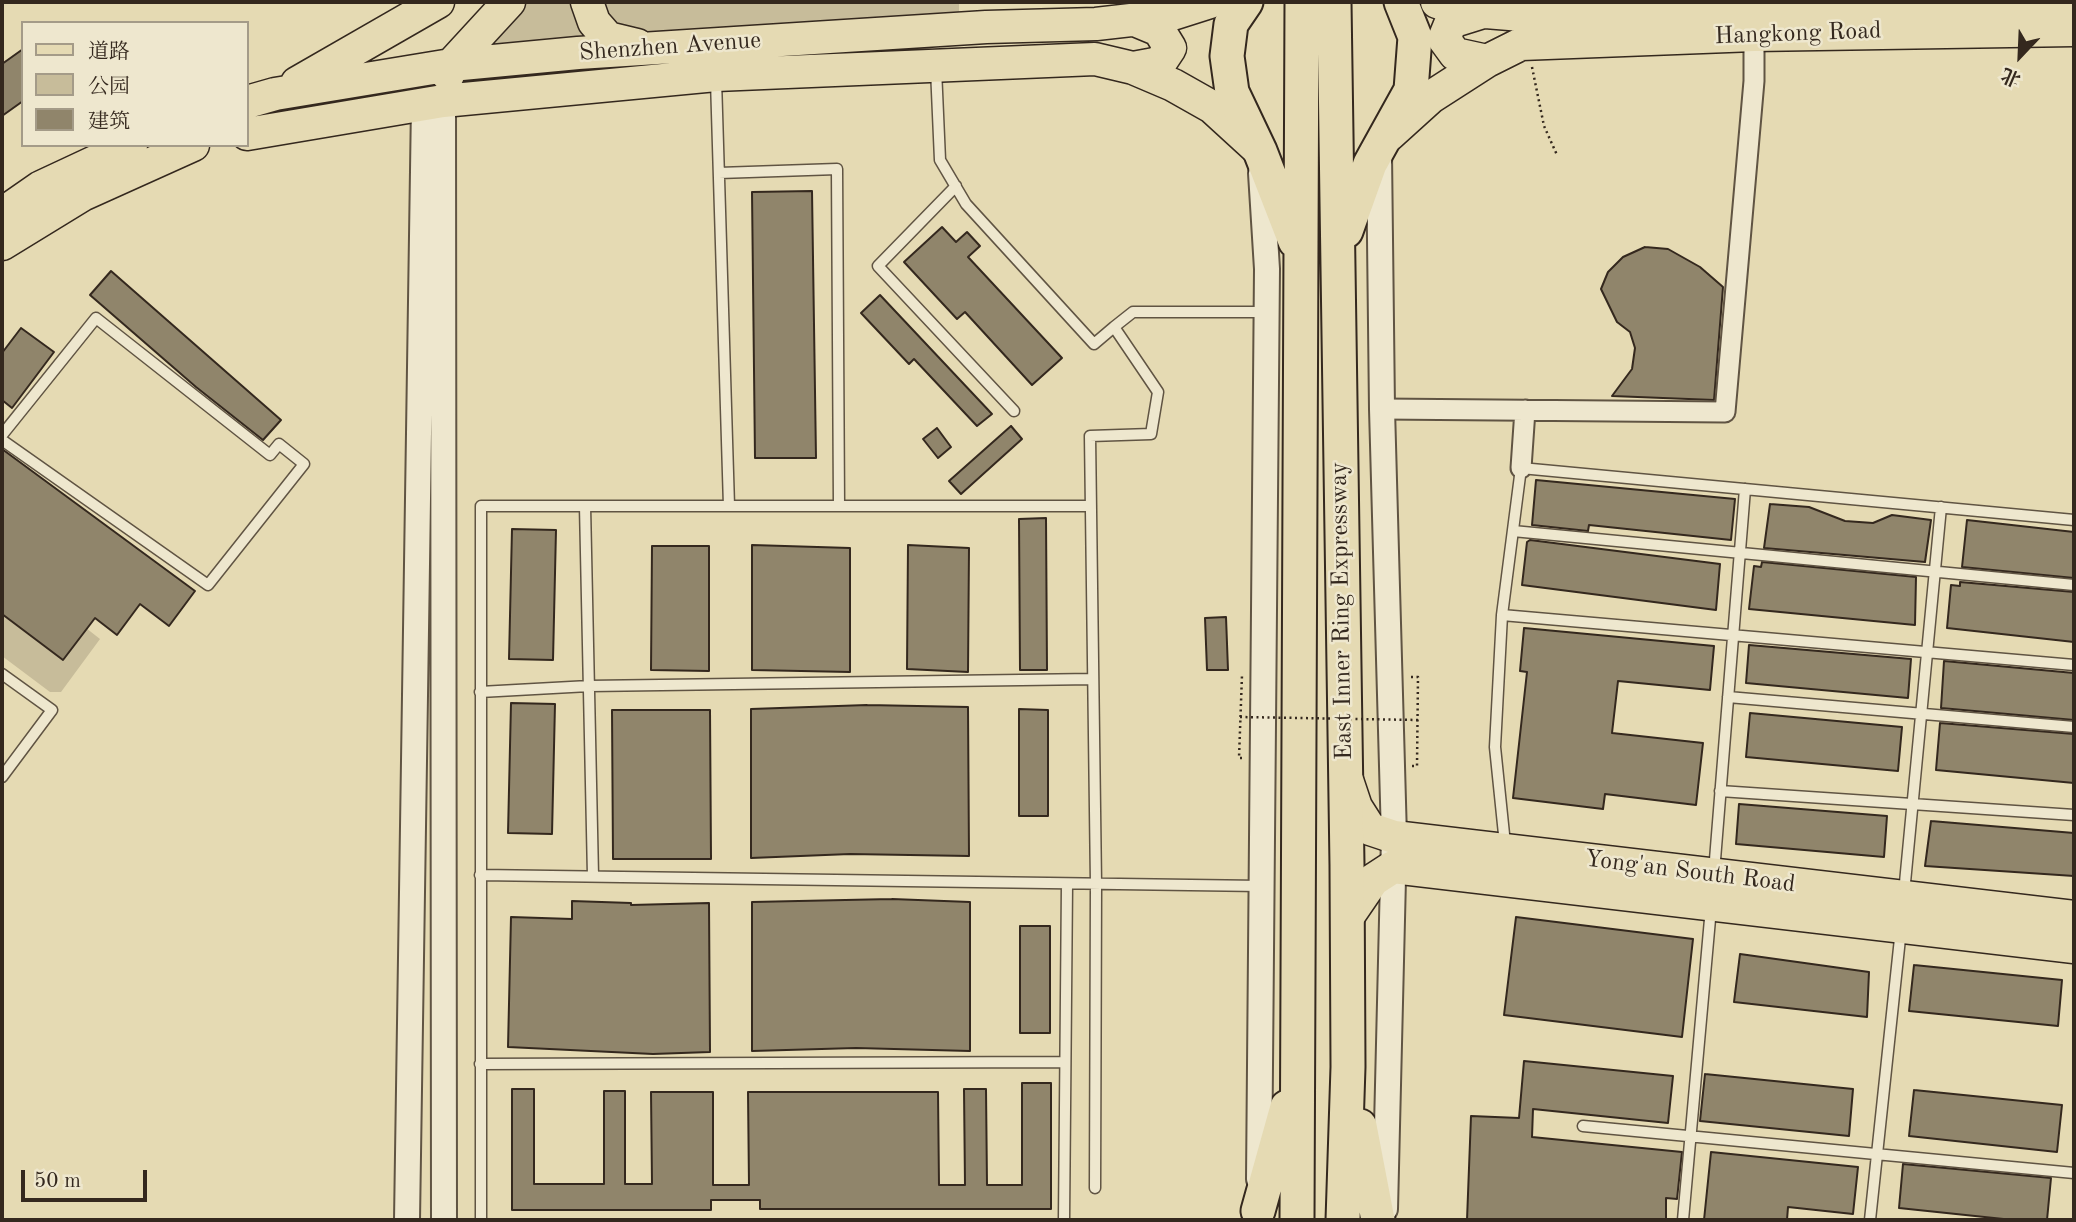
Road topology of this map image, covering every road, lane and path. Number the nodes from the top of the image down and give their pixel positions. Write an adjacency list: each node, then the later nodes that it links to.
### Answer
1 (438, 2): 24 (main road)
2 (484, 2): 21 (main road)
3 (509, 2): 21 (main road)
4 (587, 2): 18 (main road)
5 (1210, 2): 14 (main road, Shenzhen Avenue)
6 (1246, 2): 30 (highway)
7 (1302, 2): 36 (highway, East Inner Ring Expressway)
8 (1334, 2): 37 (highway, East Inner Ring Expressway)
9 (1401, 2): 27 (highway)
10 (1437, 2): 13 (main road)
11 (1973, 2): 12 (main road, Hangkong Road); 16 (main road, Hangkong Road)
12 (2074, 2)
13 (1483, 12): 16 (main road); 19 (main road)
14 (1135, 19): 18 (main road, Shenzhen Avenue); 22 (main road)
15 (2074, 30): 17 (main road, Hangkong Road)
16 (1524, 34): 17 (main road, Hangkong Road); 19 (main road); 31 (path)
17 (1754, 34): 41 (street)
18 (656, 49): 21 (main road, Shenzhen Avenue)
19 (1487, 61): 27 (main road)
20 (935, 65): 22 (main road, Shenzhen Avenue); 23 (main road, Shenzhen Avenue); 33 (lane)
21 (441, 67): 24 (main road, Shenzhen Avenue); 25 (main road)
22 (1133, 68): 30 (main road, Shenzhen Avenue)
23 (716, 75): 25 (main road, Shenzhen Avenue); 32 (lane)
24 (261, 98)
25 (434, 103): 26 (main road, Shenzhen Avenue); 101 (street); 102 (street)
26 (248, 134)
27 (1383, 143): 37 (highway); 40 (street)
28 (127, 147): 34 (main road)
29 (189, 147): 35 (main road)
30 (1260, 151): 36 (highway); 38 (street)
31 (1557, 155)
32 (719, 173): 48 (lane); 49 (lane)
33 (956, 186): 39 (lane); 42 (lane)
34 (2, 214)
35 (2, 244)
36 (1300, 253): 91 (highway, East Inner Ring Expressway)
37 (1337, 256): 74 (highway, East Inner Ring Expressway)
38 (1267, 312): 39 (lane); 85 (street)
39 (1114, 327): 50 (lane)
40 (1382, 409): 41 (street); 79 (street)
41 (1525, 410): 45 (street)
42 (1014, 411)
43 (2, 435): 44 (lane)
44 (2, 440)
45 (1521, 468): 46 (lane); 53 (lane)
46 (1745, 489): 51 (lane); 54 (lane)
47 (585, 506): 48 (lane); 65 (lane); 66 (lane)
48 (729, 506): 49 (lane)
49 (839, 506): 50 (lane)
50 (1091, 506): 64 (lane)
51 (1941, 507): 52 (lane); 55 (lane)
52 (2074, 520)
53 (1513, 531): 54 (lane); 57 (lane)
54 (1740, 552): 55 (lane); 58 (lane)
55 (1935, 571): 56 (lane); 59 (lane)
56 (2074, 585)
57 (1502, 615): 58 (lane); 80 (lane)
58 (1733, 635): 59 (lane); 67 (lane)
59 (1927, 652): 60 (lane); 68 (lane)
60 (2074, 665)
61 (2, 674): 75 (lane)
62 (1241, 675): 69 (path)
63 (1419, 677): 70 (path)
64 (1093, 679): 65 (lane); 84 (lane)
65 (589, 686): 66 (lane); 82 (lane)
66 (480, 692): 81 (lane)
67 (1728, 697): 68 (lane); 76 (lane)
68 (1922, 714): 71 (lane); 77 (lane)
69 (1240, 717): 70 (path, bridge); 72 (path)
70 (1418, 720): 73 (path)
71 (2074, 727)
72 (1239, 758)
73 (1417, 766)
74 (1344, 771): 79 (main road, Yong'an South Road); 89 (highway, East Inner Ring Expressway)
75 (2, 777)
76 (1720, 791): 77 (lane); 86 (lane)
77 (1913, 804): 78 (lane); 87 (lane)
78 (2074, 815)
79 (1393, 852): 80 (main road, Yong'an South Road); 89 (main road); 108 (street)
80 (1508, 866): 86 (main road, Yong'an South Road)
81 (480, 875): 82 (lane); 93 (lane)
82 (593, 876): 83 (lane)
83 (1067, 884): 84 (lane); 92 (lane)
84 (1097, 884): 85 (lane); 99 (lane)
85 (1261, 886): 100 (street)
86 (1712, 890): 87 (main road, Yong'an South Road); 96 (lane)
87 (1903, 912): 88 (main road, Yong'an South Road); 90 (main road, Yong'an South Road); 97 (lane)
88 (2074, 917)
89 (1347, 918): 94 (highway, East Inner Ring Expressway)
90 (2074, 947)
91 (1300, 1061): 100 (highway); 105 (highway, East Inner Ring Expressway)
92 (1065, 1062): 93 (lane); 104 (lane)
93 (480, 1064): 103 (lane)
94 (1348, 1067): 106 (highway, East Inner Ring Expressway); 107 (highway)
95 (1583, 1126): 96 (lane)
96 (1690, 1137): 97 (lane); 109 (lane)
97 (1877, 1154): 98 (lane); 110 (lane)
98 (2074, 1173)
99 (1095, 1188)
100 (1258, 1215)
101 (407, 1220)
102 (444, 1220)
103 (481, 1220)
104 (1064, 1220)
105 (1297, 1220)
106 (1343, 1220)
107 (1378, 1220)
108 (1385, 1220)
109 (1683, 1220)
110 (1870, 1220)

